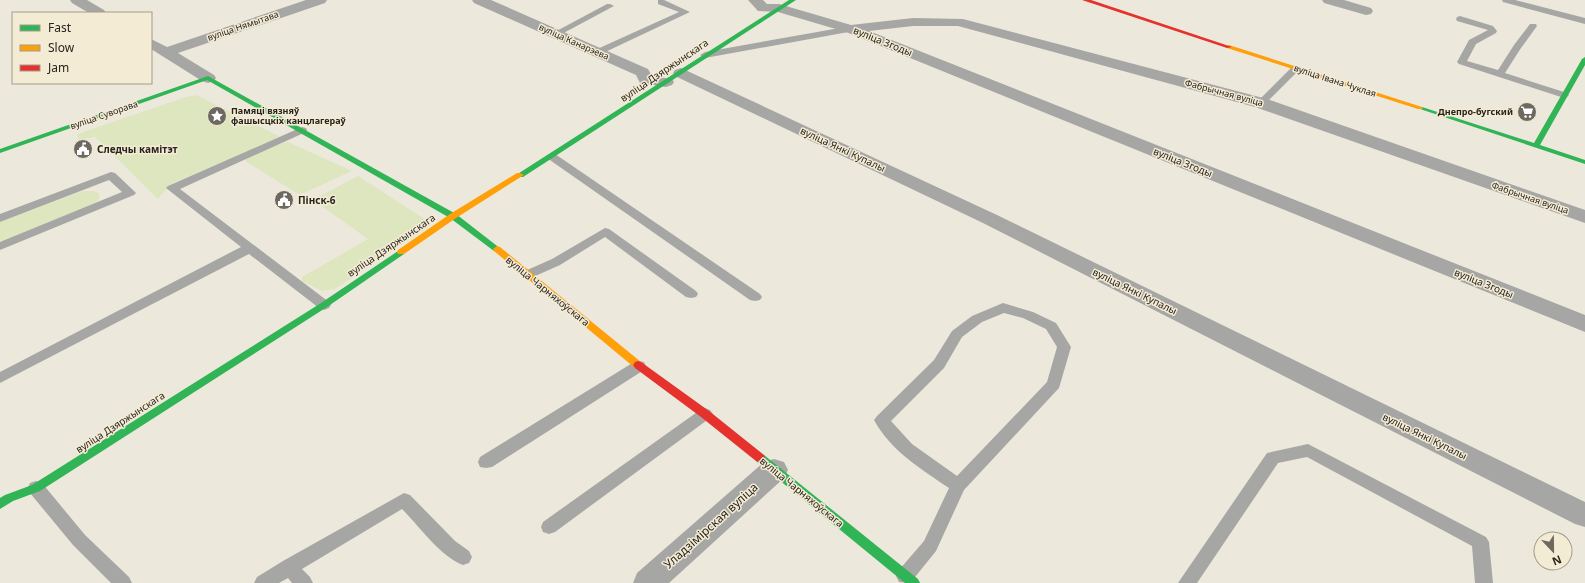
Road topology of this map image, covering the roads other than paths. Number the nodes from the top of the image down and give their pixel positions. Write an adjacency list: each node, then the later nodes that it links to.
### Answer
1 (76, 0): 12 (street)
2 (320, 0): 19 (street, вуліца Нямытава)
3 (479, 0): 17 (street, вуліца Канарэева)
4 (754, 0): 9 (street, вуліца Згоды)
5 (1085, 0): 23 (street, вуліца Івана Чуклая)
6 (1329, 0): 11 (street)
7 (1506, 0): 14 (lane)
8 (661, 2): 20 (lane)
9 (786, 4): 16 (street, вуліца Згоды); 21 (street, вуліца Дзяржынскага)
10 (610, 6): 17 (lane)
11 (1366, 11)
12 (97, 12)
13 (1460, 19): 24 (lane)
14 (1585, 21)
15 (1533, 26): 24 (lane)
16 (852, 29): 21 (lane); 28 (street, Фабрычная вуліца); 43 (street, вуліца Згоды)
17 (555, 34): 20 (street, вуліца Канарэева)
18 (152, 44): 19 (street, вуліца Чарняхоўскага)
19 (166, 52): 25 (street, вуліца Чарняхоўскага)
20 (598, 52): 26 (street, вуліца Канарэева)
21 (705, 55): 26 (street, вуліца Дзяржынскага)
22 (1585, 59): 27 (street)
23 (1296, 68): 28 (lane); 30 (street, вуліца Івана Чуклая)
24 (1500, 74): 27 (lane)
25 (208, 78): 29 (street, вуліца Чарняхоўскага); 31 (street, вуліца Суворава)
26 (674, 78): 32 (street, вуліца Дзяржынскага); 52 (street, вуліца Янкі Купалы)
27 (1564, 95): 30 (street)
28 (1260, 103): 35 (street, Фабрычная вуліца)
29 (302, 130): 34 (street, вуліца Чарняхоўскага); 38 (lane)
30 (1536, 146): 33 (street, вуліца Івана Чуклая)
31 (0, 151)
32 (551, 156): 34 (street, вуліца Дзяржынскага); 41 (lane)
33 (1585, 162)
34 (453, 216): 39 (street, вуліца Чарняхоўскага); 42 (street, вуліца Дзяржынскага)
35 (1585, 217)
36 (0, 218): 37 (lane)
37 (0, 246)
38 (250, 248): 42 (lane); 45 (lane)
39 (529, 274): 40 (lane); 44 (street, вуліца Чарняхоўскага)
40 (691, 294)
41 (755, 297)
42 (324, 304): 50 (street, вуліца Дзяржынскага)
43 (1585, 324)
44 (639, 366): 46 (street, вуліца Чарняхоўскага); 47 (lane)
45 (0, 378)
46 (705, 414): 48 (street, вуліца Чарняхоўскага); 53 (lane)
47 (486, 462)
48 (774, 470): 56 (street, вуліца Чарняхоўскага); 60 (street, Уладзімірская вуліца)
49 (958, 486): 49 (lane); 56 (lane)
50 (36, 488): 51 (street, вуліца Дзяржынскага); 57 (lane)
51 (0, 504)
52 (1585, 515)
53 (550, 528)
54 (463, 557): 55 (lane)
55 (289, 567): 58 (lane); 59 (lane)
56 (910, 579)
57 (123, 583)
58 (263, 583)
59 (304, 583)
60 (648, 583)
61 (1187, 583): 62 (lane)
62 (1484, 583)

